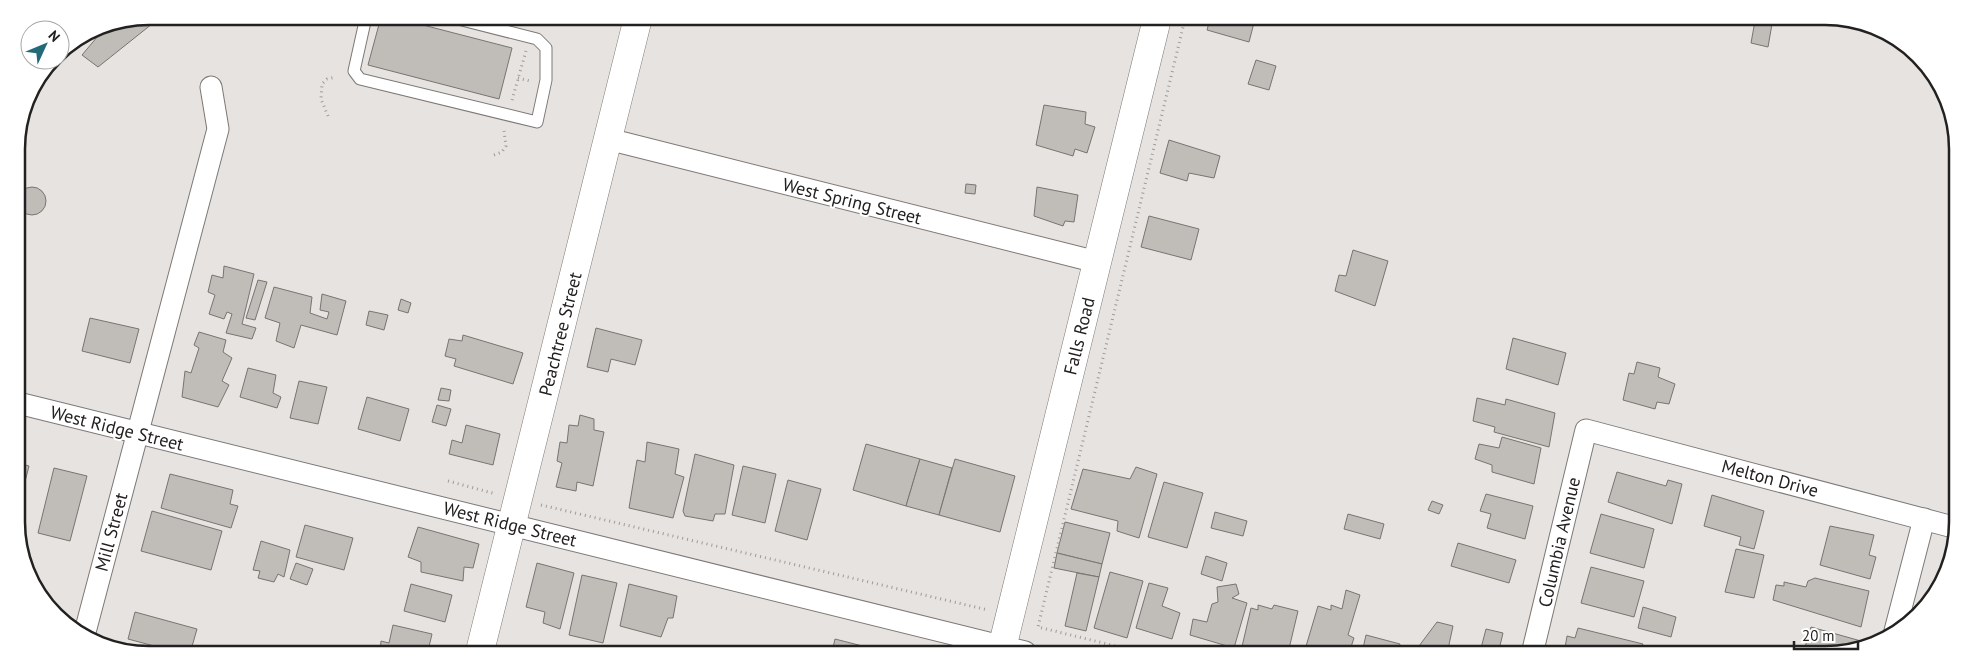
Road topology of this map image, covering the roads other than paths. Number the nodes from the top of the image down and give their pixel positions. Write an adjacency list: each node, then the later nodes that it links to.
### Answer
1 (364, 25): 2 (lane)
2 (481, 25)
3 (636, 25): 6 (main road, Peachtree Street)
4 (1156, 25): 7 (main road, Falls Road)
5 (211, 87): 10 (street, Mill Street)
6 (608, 139): 7 (street, West Spring Street); 11 (main road, Peachtree Street)
7 (1094, 274): 18 (main road, Falls Road)
8 (25, 405): 10 (street, West Ridge Street)
9 (1586, 430): 12 (street, Melton Drive); 19 (street, Columbia Avenue)
10 (138, 433): 11 (street, West Ridge Street); 15 (street, Mill Street)
11 (516, 512): 16 (main road, Peachtree Street); 17 (street, West Ridge Street)
12 (1924, 519): 13 (street, Melton Drive); 14 (street)
13 (1949, 526)
14 (1897, 622)
15 (86, 628)
16 (481, 646)
17 (991, 646)
18 (1010, 646)
19 (1534, 646)

